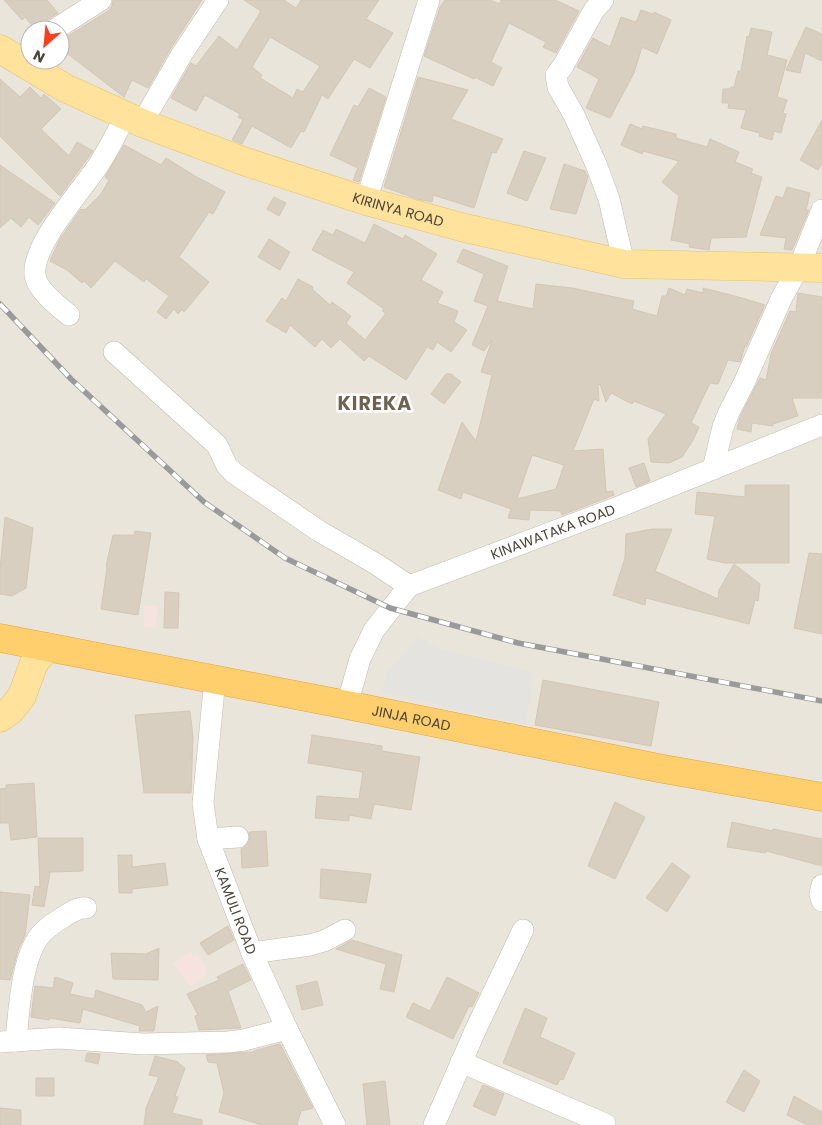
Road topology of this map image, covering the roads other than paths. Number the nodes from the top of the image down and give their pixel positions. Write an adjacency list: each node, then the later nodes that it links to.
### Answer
1 (100, 0): 5 (street)
2 (218, 0): 9 (street)
3 (429, 0): 10 (street)
4 (603, 0): 12 (street)
5 (69, 20)
6 (0, 49): 7 (main road, KIRINYA ROAD)
7 (20, 57)
8 (41, 70): 9 (main road, KIRINYA ROAD)
9 (133, 120): 10 (main road, KIRINYA ROAD); 14 (street)
10 (366, 201): 12 (main road, KIRINYA ROAD)
11 (822, 210): 13 (street)
12 (624, 264): 13 (main road, KIRINYA ROAD)
13 (810, 267): 17 (street)
14 (69, 315)
15 (114, 352): 18 (street)
16 (822, 425): 17 (street, KINAWATAKA ROAD)
17 (713, 469): 18 (street, KINAWATAKA ROAD)
18 (409, 586): 22 (street)
19 (0, 638): 20 (highway, JINJA ROAD)
20 (47, 647): 21 (highway, JINJA ROAD); 23 (main road)
21 (215, 679): 22 (highway, JINJA ROAD); 26 (street, KAMULI ROAD)
22 (347, 705): 24 (highway, JINJA ROAD)
23 (0, 718)
24 (822, 797)
25 (238, 837): 26 (street)
26 (208, 840): 32 (street, KAMULI ROAD)
27 (822, 885): 28 (street)
28 (822, 901)
29 (86, 908): 34 (street)
30 (345, 930): 32 (street)
31 (524, 930): 35 (street)
32 (252, 953): 33 (street, KAMULI ROAD)
33 (287, 1029): 34 (street); 37 (street, KAMULI ROAD)
34 (8, 1041)
35 (461, 1062): 36 (street); 38 (street)
36 (605, 1124)
37 (335, 1125)
38 (434, 1125)

